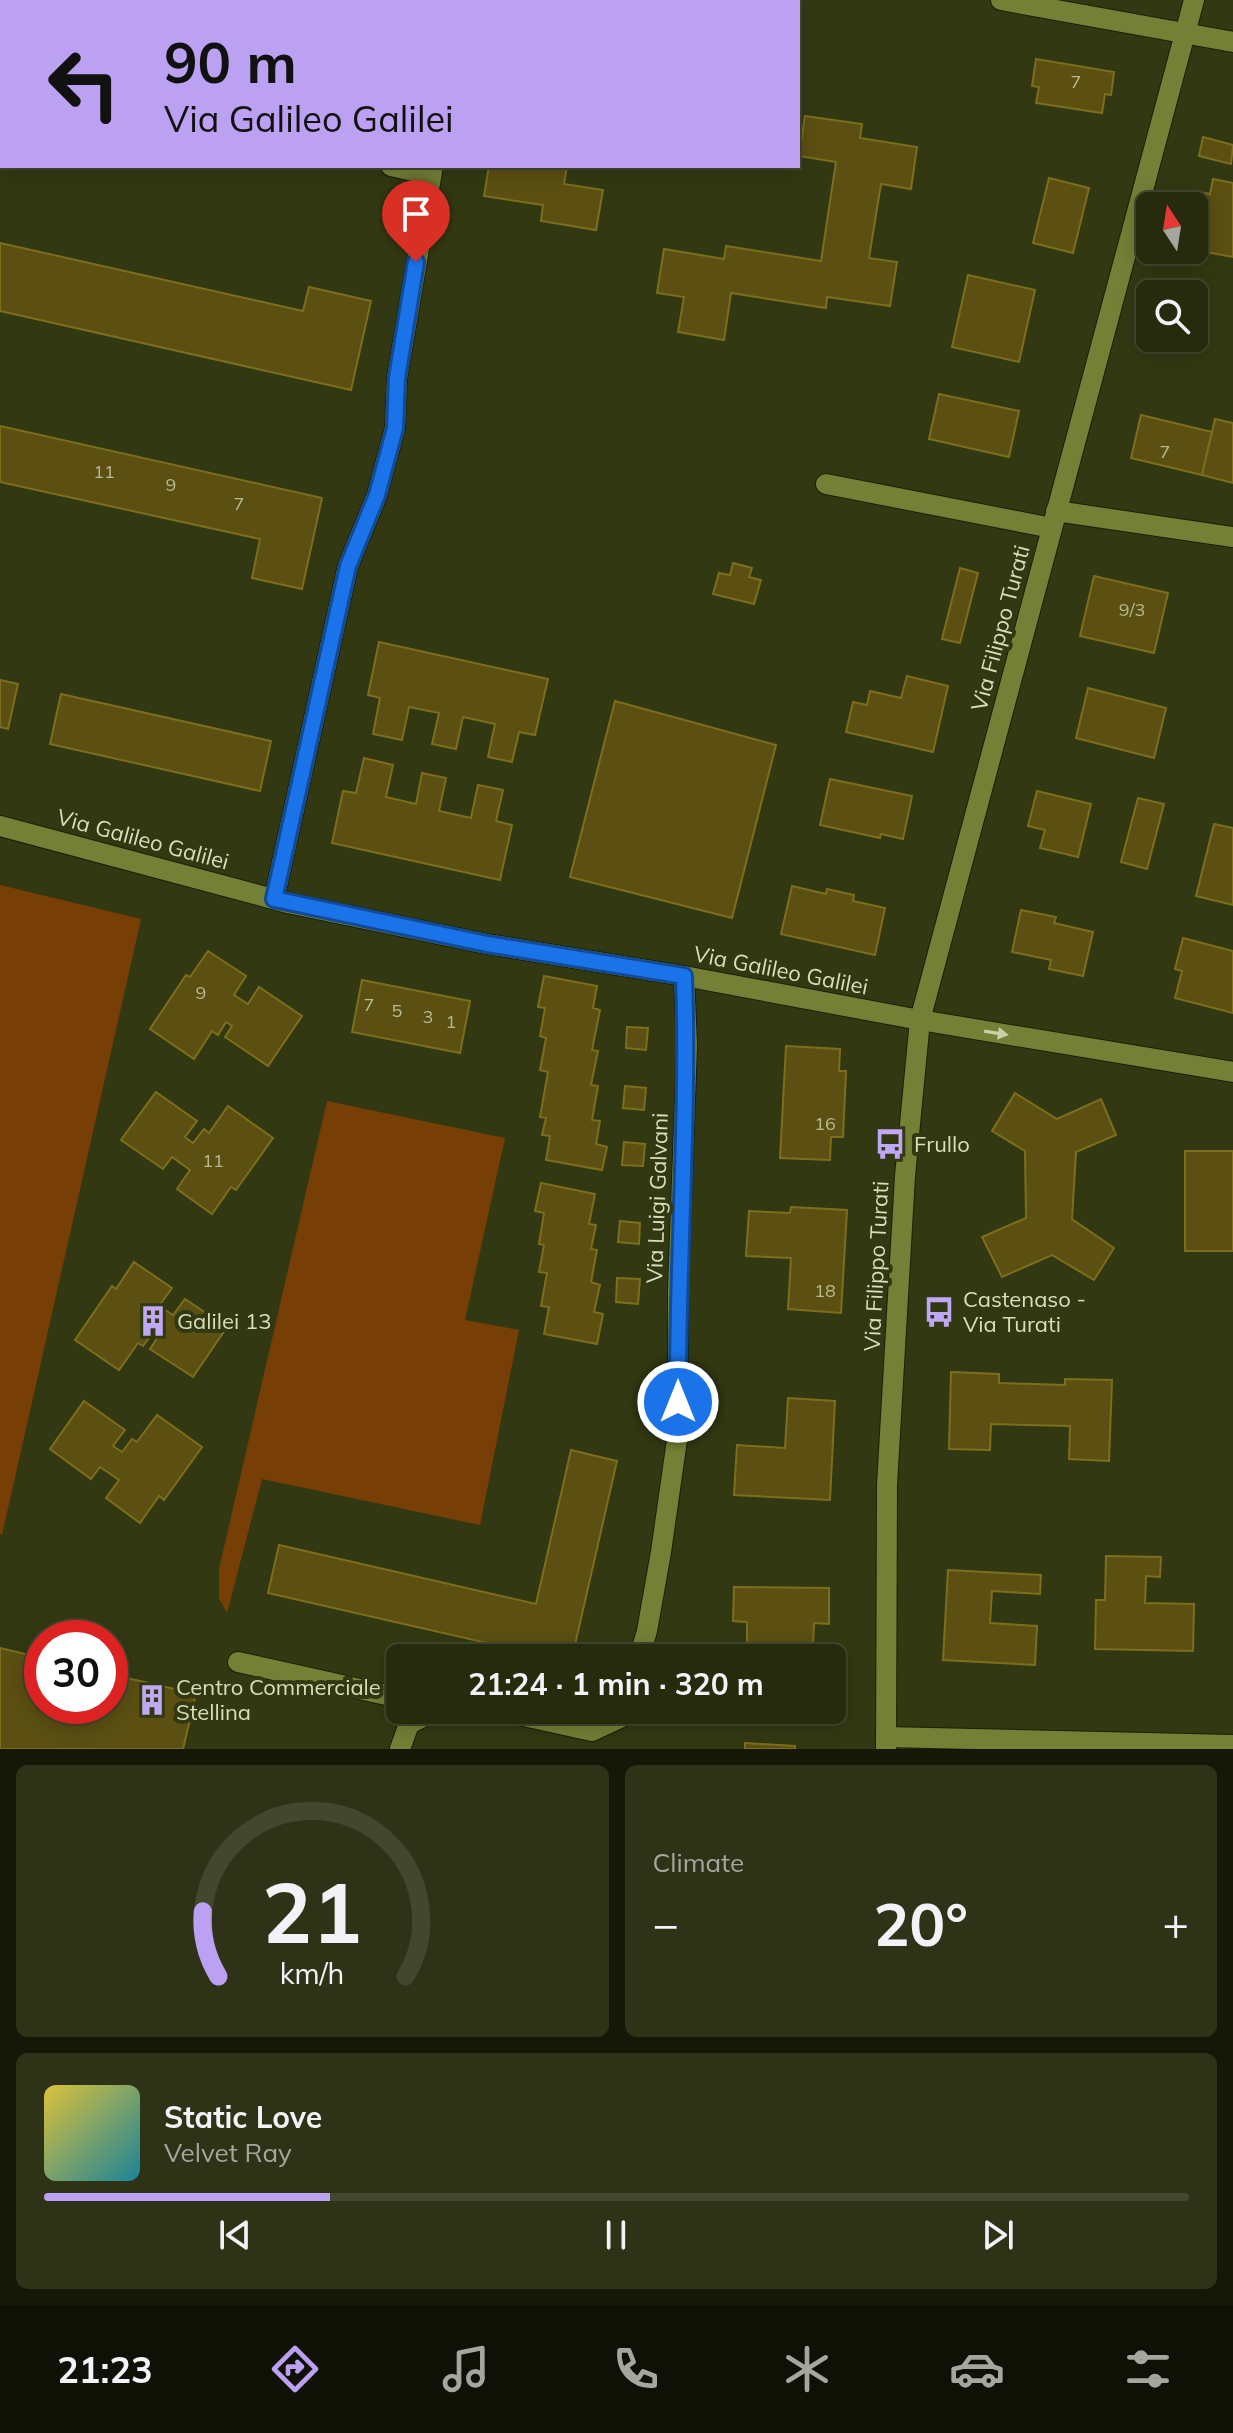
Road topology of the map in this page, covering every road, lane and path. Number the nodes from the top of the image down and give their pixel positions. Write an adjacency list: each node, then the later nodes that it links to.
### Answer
1 (1001, 0): 3 (street)
2 (1194, 0): 3 (street, Via Filippo Turati)
3 (1184, 34): 4 (street); 8 (street, Via Filippo Turati)
4 (1233, 42)
5 (412, 168): 6 (street)
6 (432, 170): 11 (street)
7 (826, 484): 8 (street, Via Filippo Turati)
8 (1054, 519): 9 (street, Via Filippo Turati); 13 (street, Via Filippo Turati)
9 (1233, 537)
10 (0, 826): 11 (street, Via Galileo Galilei)
11 (274, 899): 12 (street, Via Galileo Galilei)
12 (684, 976): 13 (street, Via Galileo Galilei); 15 (street, Via Luigi Galvani)
13 (920, 1020): 14 (street, Via Galileo Galilei, one-way to 14); 21 (street, Via Filippo Turati)
14 (1233, 1072)
15 (643, 1644)
16 (238, 1662): 17 (street)
17 (386, 1695)
18 (409, 1724): 23 (street)
19 (560, 1724): 20 (street)
20 (607, 1724)
21 (886, 1743): 22 (street, Via Filippo Turati)
22 (1232, 1745)
23 (400, 1749)

